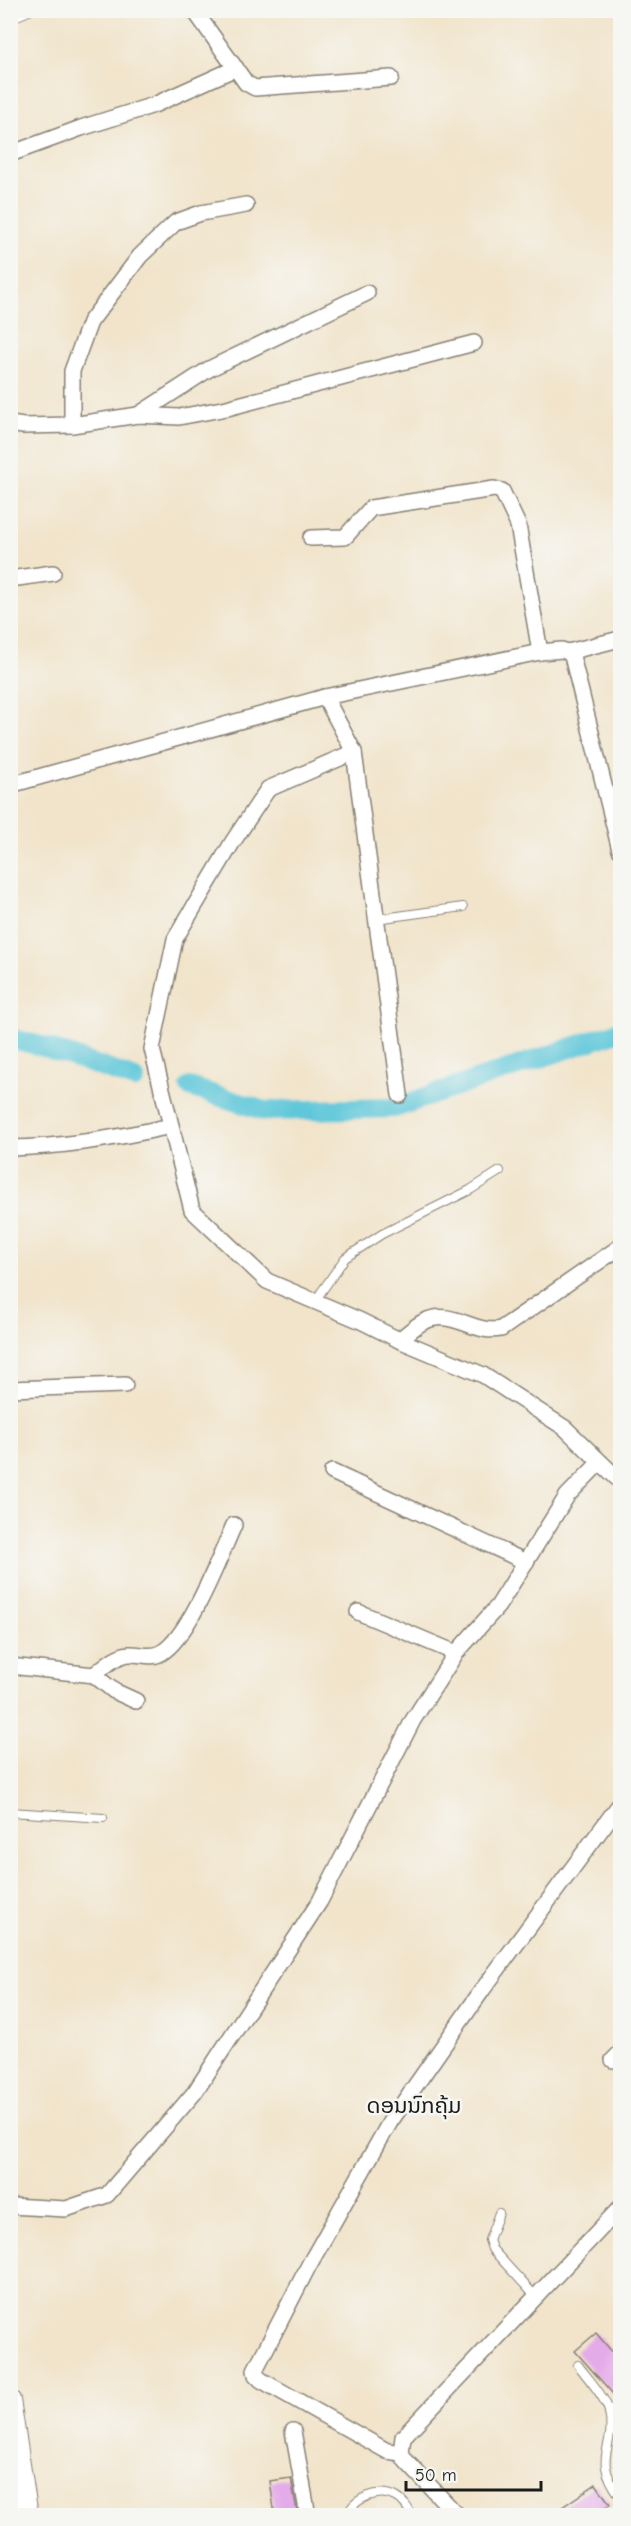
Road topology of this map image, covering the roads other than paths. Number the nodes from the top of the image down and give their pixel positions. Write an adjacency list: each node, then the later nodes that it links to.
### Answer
1 (31, 10): 3 (lane)
2 (194, 10): 4 (street)
3 (10, 19)
4 (236, 69): 5 (street); 6 (street)
5 (391, 78)
6 (10, 154)
7 (246, 205): 12 (street)
8 (367, 293): 10 (street)
9 (474, 343): 10 (street)
10 (138, 415): 12 (street)
11 (10, 424): 12 (street)
12 (72, 424)
13 (310, 538): 17 (street)
14 (53, 573): 15 (street)
15 (10, 579)
16 (621, 639): 18 (street)
17 (540, 652): 18 (street); 19 (street)
18 (568, 652): 22 (street)
19 (325, 697): 20 (street); 21 (street)
20 (354, 752): 24 (street); 26 (street)
21 (10, 785)
22 (621, 850)
23 (463, 907): 24 (lane)
24 (376, 918): 25 (street)
25 (400, 1095)
26 (171, 1126): 27 (street); 30 (street)
27 (10, 1149)
28 (500, 1171): 30 (lane)
29 (621, 1247): 31 (street)
30 (315, 1301): 31 (street)
31 (399, 1340): 34 (street)
32 (125, 1385): 33 (street)
33 (10, 1389)
34 (612, 1469): 37 (street)
35 (332, 1472): 37 (street)
36 (234, 1525): 41 (street)
37 (526, 1562): 39 (street)
38 (358, 1612): 39 (street)
39 (456, 1653): 46 (street)
40 (10, 1666): 41 (street)
41 (94, 1675): 42 (street)
42 (136, 1701)
43 (621, 1804): 53 (street)
44 (10, 1812): 45 (lane)
45 (103, 1818)
46 (10, 2206)
47 (621, 2208): 49 (street)
48 (499, 2213): 49 (lane)
49 (537, 2298): 53 (street)
50 (578, 2365): 54 (lane)
51 (10, 2400): 55 (street)
52 (293, 2431): 56 (street)
53 (401, 2452): 59 (street)
54 (621, 2496)
55 (28, 2516)
56 (308, 2516)
57 (347, 2516): 58 (lane)
58 (412, 2516)
59 (458, 2516)

